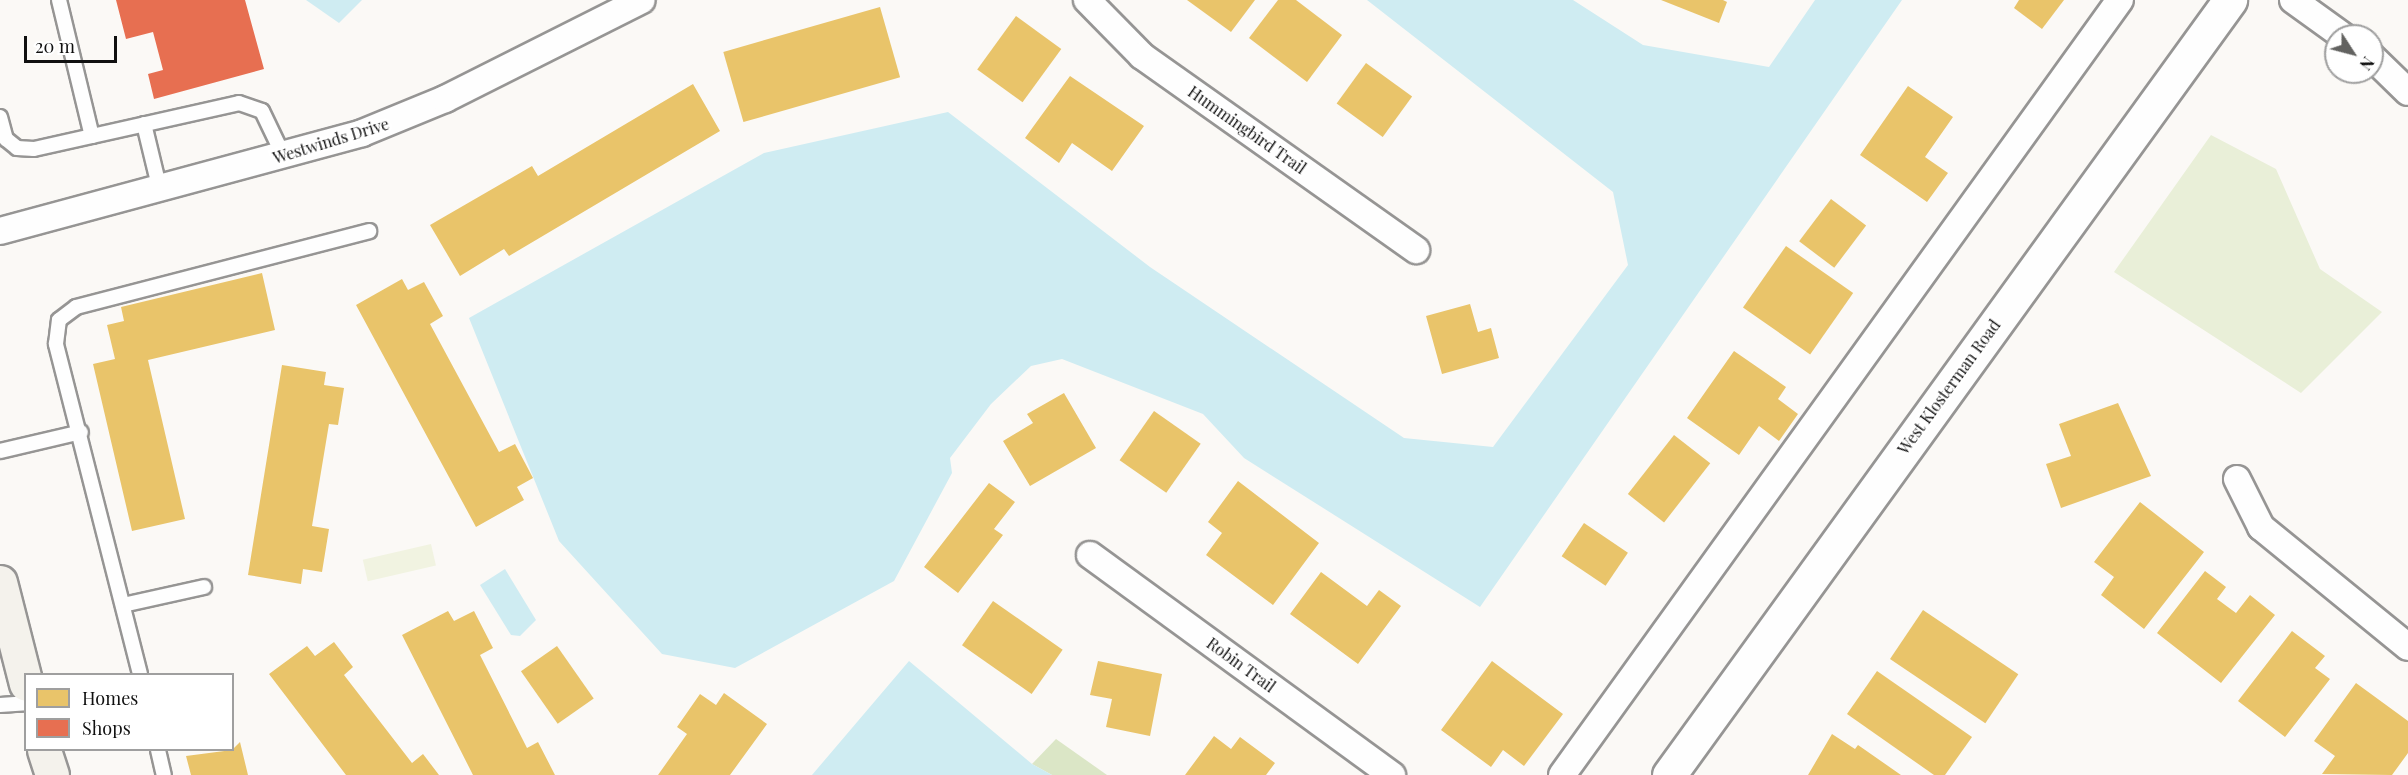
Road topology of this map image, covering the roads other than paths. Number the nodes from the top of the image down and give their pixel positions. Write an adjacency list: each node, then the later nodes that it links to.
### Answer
1 (59, 0): 12 (lane)
2 (642, 0): 13 (street, Westwinds Drive)
3 (1087, 0): 17 (street, Hummingbird Trail)
4 (2120, 0): 35 (street)
5 (2230, 0): 36 (street, West Klosterman Road)
6 (2293, 0): 7 (street)
7 (2326, 24)
8 (2384, 69): 9 (street)
9 (2408, 92)
10 (0, 117): 12 (lane)
11 (144, 124): 12 (lane); 13 (lane); 14 (lane)
12 (92, 136)
13 (284, 157): 14 (street, Westwinds Drive)
14 (160, 190): 15 (street, Westwinds Drive)
15 (0, 231)
16 (369, 231): 18 (lane)
17 (1416, 250)
18 (81, 432): 19 (lane); 24 (lane)
19 (0, 451)
20 (2237, 479): 25 (street)
21 (1090, 555): 34 (street, Robin Trail)
22 (0, 582): 27 (main road)
23 (204, 587): 24 (lane)
24 (123, 605): 26 (lane)
25 (2406, 641)
26 (140, 673)
27 (24, 676)
28 (24, 703): 29 (lane)
29 (0, 705)
30 (44, 751): 32 (main road)
31 (158, 751): 33 (lane)
32 (52, 775)
33 (164, 775)
34 (1392, 775)
35 (1562, 775)
36 (1669, 775)

